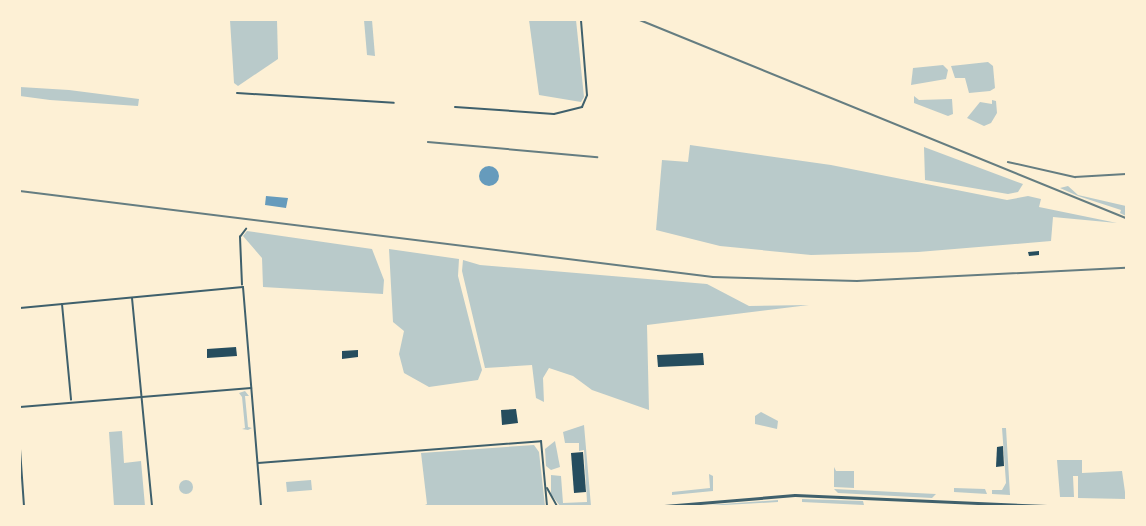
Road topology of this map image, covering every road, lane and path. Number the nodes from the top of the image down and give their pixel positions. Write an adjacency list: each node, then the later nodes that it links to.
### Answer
1 (581, 20): 4 (street)
2 (237, 93): 3 (street)
3 (394, 103)
4 (455, 107)
5 (246, 229): 6 (lane)
6 (243, 287): 7 (street); 10 (street)
7 (132, 298): 8 (street); 11 (street)
8 (62, 304): 9 (street); 12 (street)
9 (20, 308)
10 (251, 388): 11 (street); 15 (street)
11 (142, 395): 12 (street); 20 (street)
12 (71, 402): 13 (street)
13 (20, 406)
14 (20, 448): 16 (street)
15 (258, 463): 17 (street); 21 (street)
16 (21, 478): 19 (street)
17 (545, 480): 18 (street); 22 (street)
18 (556, 506)
19 (24, 507)
20 (152, 507)
21 (261, 507)
22 (547, 507)
23 (664, 507): 24 (street)
24 (1047, 507)

